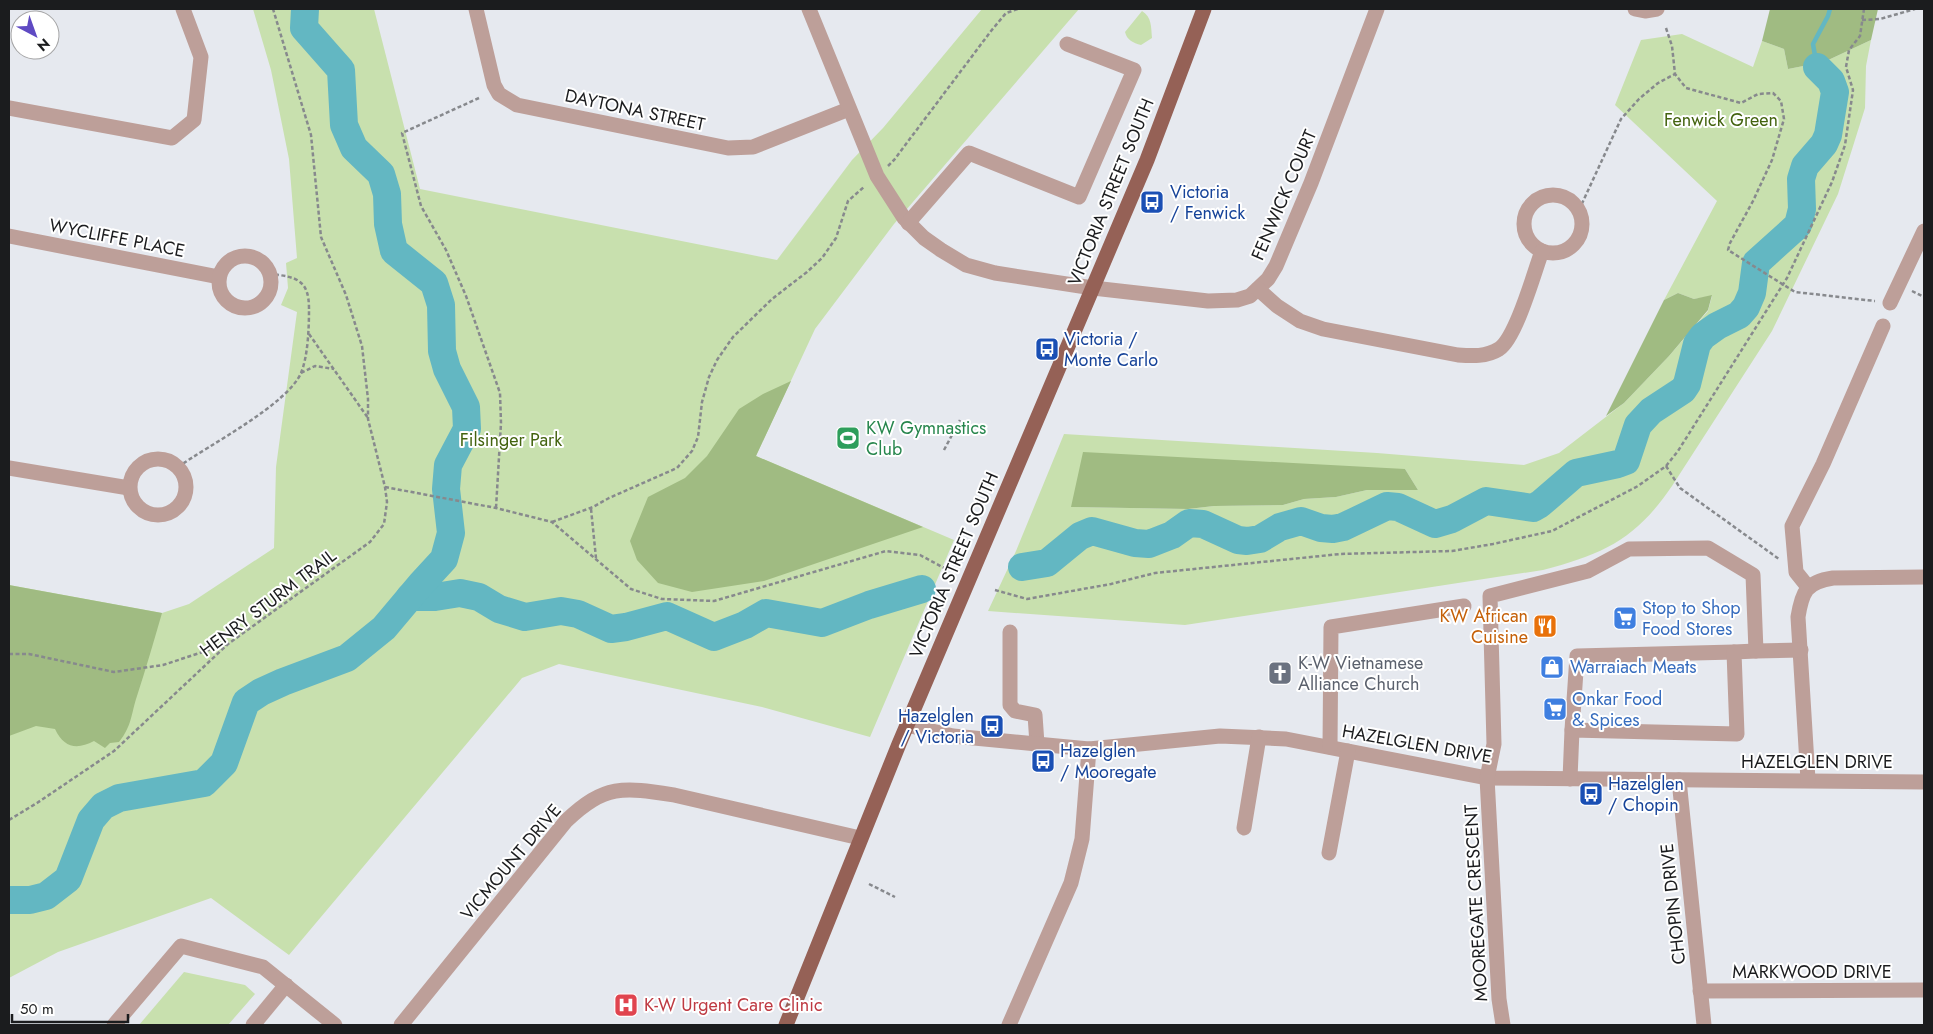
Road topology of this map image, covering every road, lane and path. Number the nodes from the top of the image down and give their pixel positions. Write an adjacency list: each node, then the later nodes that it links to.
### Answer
1 (183, 9): 17 (street)
2 (273, 9): 36 (path, HENRY STURM TRAIL)
3 (476, 9): 18 (street, DAYTONA STREET)
4 (809, 9): 18 (street, FENWICK COURT)
5 (1018, 9): 19 (path)
6 (1204, 9): 29 (main road, VICTORIA STREET SOUTH)
7 (1377, 9): 30 (street, FENWICK COURT)
8 (1635, 9): 9 (street)
9 (1658, 9)
10 (1864, 9): 12 (path)
11 (1915, 9): 12 (path)
12 (1862, 20): 28 (path)
13 (1666, 28): 15 (path)
14 (1067, 44): 22 (street)
15 (1675, 74): 21 (path); 28 (path)
16 (479, 98): 44 (path)
17 (9, 108)
18 (849, 108): 22 (street, FENWICK COURT)
19 (894, 160)
20 (862, 189): 45 (path)
21 (1578, 210): 25 (street); 25 (street)
22 (908, 223): 29 (street, FENWICK COURT)
23 (1924, 231): 31 (street)
24 (9, 236): 27 (street, WYCLIFFE PLACE)
25 (1542, 251): 30 (street)
26 (271, 274): 27 (street); 27 (street); 33 (path)
27 (219, 277)
28 (1782, 285): 31 (path); 39 (path)
29 (1092, 288): 30 (street, FENWICK COURT); 60 (main road, VICTORIA STREET SOUTH)
30 (1258, 289)
31 (1890, 303)
32 (1883, 326): 51 (street)
33 (309, 334): 34 (path, HENRY STURM TRAIL); 35 (path)
34 (334, 369): 35 (path); 36 (path, HENRY STURM TRAIL)
35 (300, 373): 40 (path)
36 (368, 419): 42 (path, HENRY STURM TRAIL)
37 (960, 420): 38 (path)
38 (944, 450)
39 (1666, 466): 48 (path); 52 (path)
40 (178, 467): 43 (street); 43 (street)
41 (9, 468): 43 (street)
42 (385, 487): 44 (path); 55 (path, HENRY STURM TRAIL)
43 (129, 488)
44 (496, 508): 46 (path)
45 (590, 508): 46 (path); 47 (path)
46 (552, 522): 47 (path)
47 (596, 559): 49 (path)
48 (1785, 564)
49 (946, 569)
50 (1924, 577): 51 (street)
51 (1808, 587): 57 (street)
52 (995, 590)
53 (1464, 606): 64 (street)
54 (1010, 632): 63 (street)
55 (228, 644): 59 (path); 72 (path, HENRY STURM TRAIL)
56 (1756, 650): 57 (street); 58 (street); 67 (street, MOOREGATE CRESCENT)
57 (1800, 650): 70 (street)
58 (1734, 652): 61 (street); 61 (street)
59 (9, 654)
60 (907, 725): 63 (street, HAZELGLEN DRIVE); 74 (main road, VICTORIA STREET SOUTH)
61 (1572, 730): 68 (street)
62 (1260, 738): 64 (street, HAZELGLEN DRIVE); 65 (street, HAZELGLEN DRIVE); 73 (street)
63 (1037, 744): 65 (street, HAZELGLEN DRIVE)
64 (1330, 747): 66 (street, HAZELGLEN DRIVE)
65 (1089, 749): 86 (street)
66 (1348, 751): 67 (street, HAZELGLEN DRIVE); 75 (street)
67 (1487, 778): 68 (street, HAZELGLEN DRIVE); 87 (street, MOOREGATE CRESCENT)
68 (1570, 778): 69 (street, HAZELGLEN DRIVE)
69 (1679, 780): 70 (street, HAZELGLEN DRIVE); 80 (street, CHOPIN DRIVE)
70 (1808, 780): 71 (street, HAZELGLEN DRIVE)
71 (1924, 782)
72 (9, 820)
73 (1244, 828)
74 (860, 838): 84 (street, VICMOUNT DRIVE); 85 (main road, VICTORIA STREET SOUTH)
75 (1329, 852)
76 (869, 884): 77 (path)
77 (895, 898)
78 (286, 985): 81 (street); 82 (street); 83 (street)
79 (1924, 990): 80 (street, MARKWOOD DRIVE)
80 (1700, 991): 88 (street, CHOPIN DRIVE)
81 (114, 1025)
82 (253, 1025)
83 (335, 1025)
84 (402, 1025)
85 (786, 1025)
86 (1009, 1025)
87 (1503, 1025)
88 (1704, 1025)

